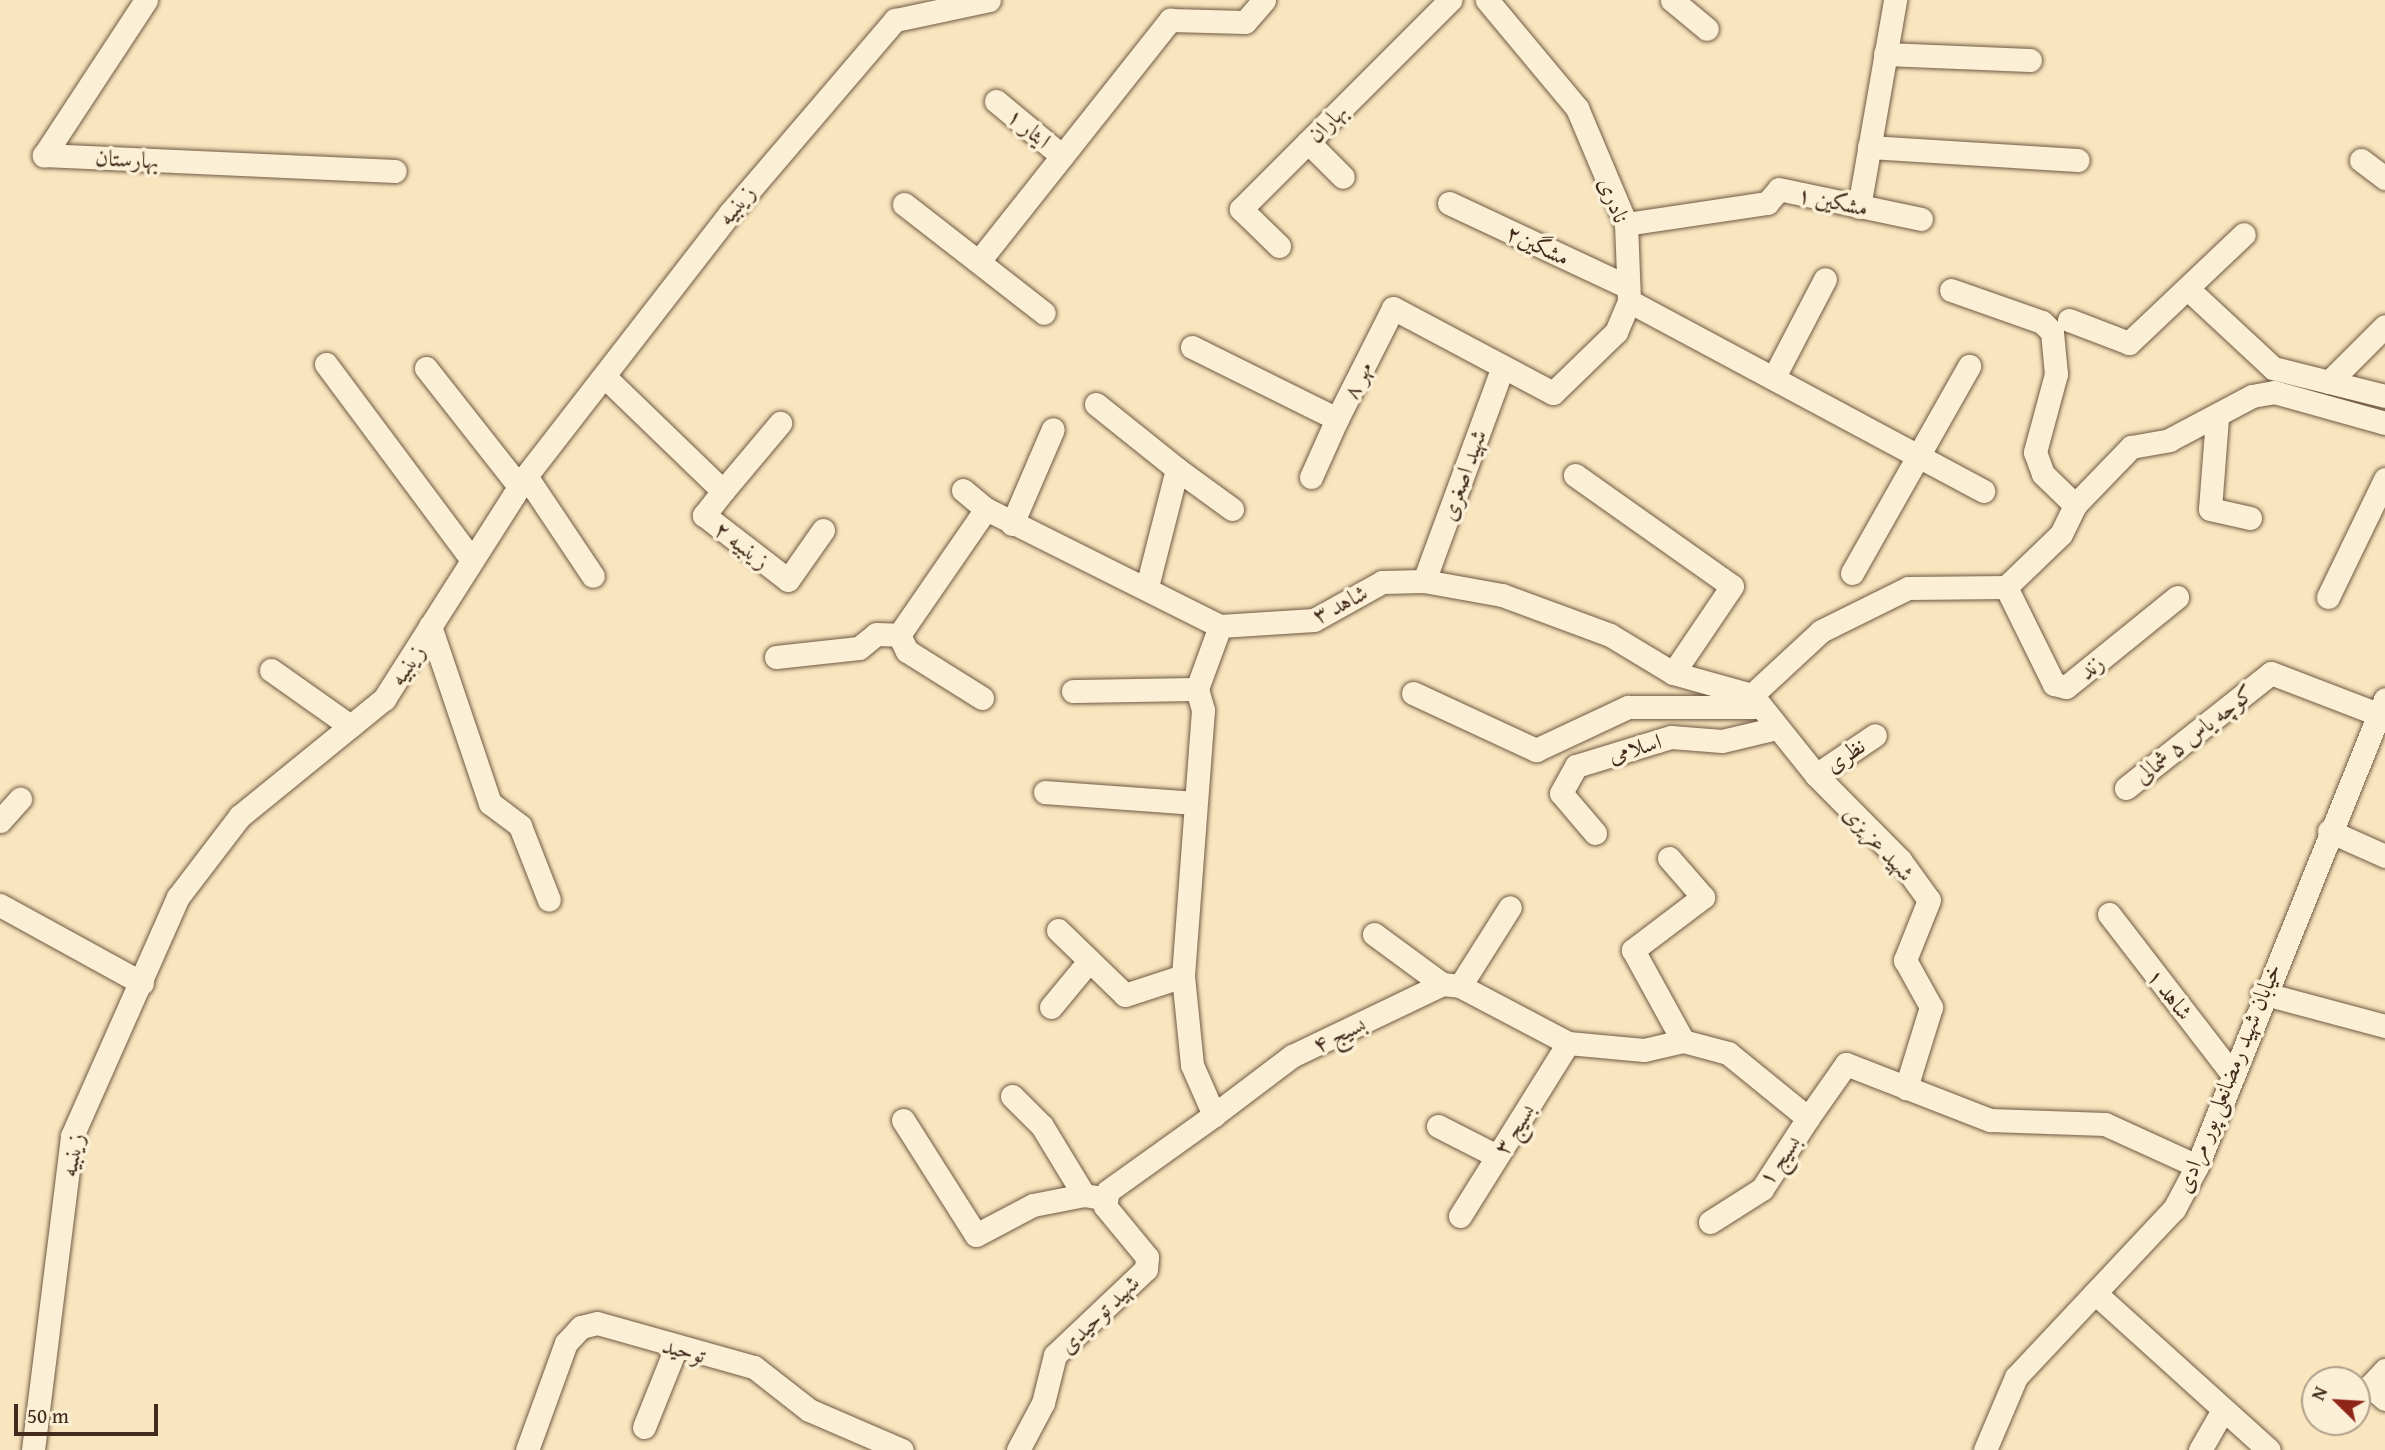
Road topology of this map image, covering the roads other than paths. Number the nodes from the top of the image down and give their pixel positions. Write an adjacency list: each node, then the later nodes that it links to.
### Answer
1 (146, 0): 17 (street, بهارستان)
2 (989, 0): 41 (street, زینبیه)
3 (1264, 0): 14 (street)
4 (1450, 0): 12 (street, بهاران)
5 (1487, 0): 24 (street, نادری)
6 (1672, 0): 8 (street)
7 (1895, 0): 9 (street)
8 (1707, 29)
9 (1885, 54): 10 (street); 13 (street)
10 (2030, 60)
11 (996, 100): 14 (street, ایثار ۱)
12 (1308, 142): 18 (street); 26 (street, بهاران)
13 (1869, 148): 15 (street); 22 (street)
14 (1062, 156): 27 (street)
15 (2078, 160)
16 (2361, 160): 19 (street)
17 (395, 170)
18 (1343, 177)
19 (2385, 178)
20 (1449, 203): 31 (street, مشگین۲)
21 (904, 204): 27 (street)
22 (1859, 207): 23 (street, مشکین ۱); 24 (street, مشکین ۱)
23 (1921, 219)
24 (1626, 224): 31 (street, نادری)
25 (2244, 234): 29 (street)
26 (1279, 246)
27 (979, 261): 32 (street)
28 (1825, 279): 40 (street)
29 (2188, 289): 33 (street); 42 (street)
30 (1951, 290): 59 (street)
31 (1628, 294): 39 (street, نادری); 40 (street, مشگین۲)
32 (1044, 313)
33 (2069, 320)
34 (2385, 326): 42 (street)
35 (1192, 347): 46 (street, مهر ۸)
36 (326, 365): 65 (street)
37 (1969, 366): 50 (street)
38 (426, 368): 55 (street)
39 (1502, 369): 46 (street, مهر ۸); 68 (street, شهید اصغری)
40 (1775, 375): 50 (street, مشگین۲)
41 (605, 377): 55 (street, زینبیه); 57 (street, زینبیه ۲)
42 (2329, 382): 43 (street)
43 (2385, 396)
44 (1096, 404): 51 (street)
45 (2217, 418): 48 (street); 59 (street); 62 (street)
46 (1337, 419): 53 (street)
47 (780, 423): 57 (street)
48 (2385, 423)
49 (1053, 429): 63 (street)
50 (1919, 456): 58 (street, مشگین۲); 66 (street)
51 (1177, 469): 61 (street); 69 (street)
52 (1575, 475): 78 (street)
53 (1311, 477)
54 (2385, 480): 72 (street)
55 (523, 481): 65 (street, زینبیه); 67 (street)
56 (963, 490): 60 (street)
57 (723, 491): 64 (street, زینبیه ۲)
58 (1983, 491)
59 (2075, 505): 70 (street)
60 (986, 509): 63 (street); 75 (street)
61 (1232, 509)
62 (2250, 518)
63 (1012, 524): 69 (street)
64 (824, 530)
65 (472, 560): 73 (street, زینبیه)
66 (1852, 573)
67 (593, 576)
68 (1424, 581): 74 (street, شاهد ۳); 78 (street, شاهد ۳)
69 (1147, 587): 74 (street)
70 (2006, 587): 71 (street, زند); 83 (street)
71 (2177, 597)
72 (2328, 597)
73 (430, 626): 85 (street, زینبیه); 98 (street)
74 (1220, 626): 79 (street)
75 (899, 635): 76 (street); 82 (street)
76 (776, 657)
77 (271, 670): 85 (street)
78 (1673, 673): 83 (street, شاهد ۳)
79 (1197, 688): 80 (street); 92 (street)
80 (1073, 691)
81 (1413, 693): 83 (street)
82 (982, 698)
83 (1757, 701): 86 (street, شهید عزیزی)
84 (2382, 706): 89 (street, کوچه یاس ۵ شمالی); 94 (street, خیابان شهید رمضانعلی پور مرادی)
85 (350, 726): 106 (street, زینبیه)
86 (1777, 728): 88 (street, شهید عزیزی); 95 (street, اسلامی)
87 (1875, 735): 88 (street, نظری)
88 (1816, 775): 114 (street, شهید عزیزی)
89 (2126, 788)
90 (1045, 792): 92 (street)
91 (20, 799): 93 (street)
92 (1195, 803): 105 (street)
93 (0, 821)
94 (2329, 831): 96 (street); 108 (street, خیابان شهید رمضانعلی پور مرادی)
95 (1595, 833)
96 (2385, 856)
97 (1669, 858): 111 (street)
98 (549, 900)
99 (0, 905): 106 (street)
100 (1510, 907): 107 (street)
101 (2109, 914): 113 (street, شاهد ۱)
102 (1058, 930): 104 (street)
103 (1374, 934): 107 (street)
104 (1089, 961): 105 (street); 109 (street)
105 (1183, 976): 116 (street)
106 (142, 983): 132 (street, زینبیه)
107 (1451, 985): 112 (street); 116 (street, بسیج ۴)
108 (2262, 993): 110 (street); 113 (street, خیابان شهید رمضانعلی پور مرادی)
109 (1051, 1007)
110 (2385, 1026)
111 (1683, 1041): 112 (street); 117 (street)
112 (1568, 1043): 120 (street, بسیج ۳)
113 (2232, 1074): 121 (street, خیابان شهید رمضانعلی پور مرادی)
114 (1906, 1088): 117 (street); 121 (street)
115 (1012, 1096): 122 (street)
116 (1214, 1115): 123 (street)
117 (1808, 1118): 125 (street, بسیج ۱)
118 (903, 1120): 122 (street)
119 (1438, 1126): 120 (street)
120 (1497, 1156): 124 (street, بسیج ۳)
121 (2197, 1166): 126 (street, خیابان شهید رمضانعلی پور مرادی)
122 (1084, 1195): 123 (street)
123 (1107, 1199): 135 (street, شهید توحیدی)
124 (1460, 1216)
125 (1710, 1222)
126 (2095, 1293): 130 (street); 136 (street, خیابان شهید رمضانعلی پور مرادی)
127 (675, 1350): 131 (street); 133 (street, توحید); 134 (street, توحید)
128 (2385, 1370): 129 (street)
129 (2385, 1399)
130 (2223, 1409): 137 (street); 138 (street)
131 (644, 1427)
132 (33, 1450)
133 (527, 1450)
134 (902, 1450)
135 (1018, 1450)
136 (1985, 1450)
137 (2200, 1450)
138 (2269, 1450)

